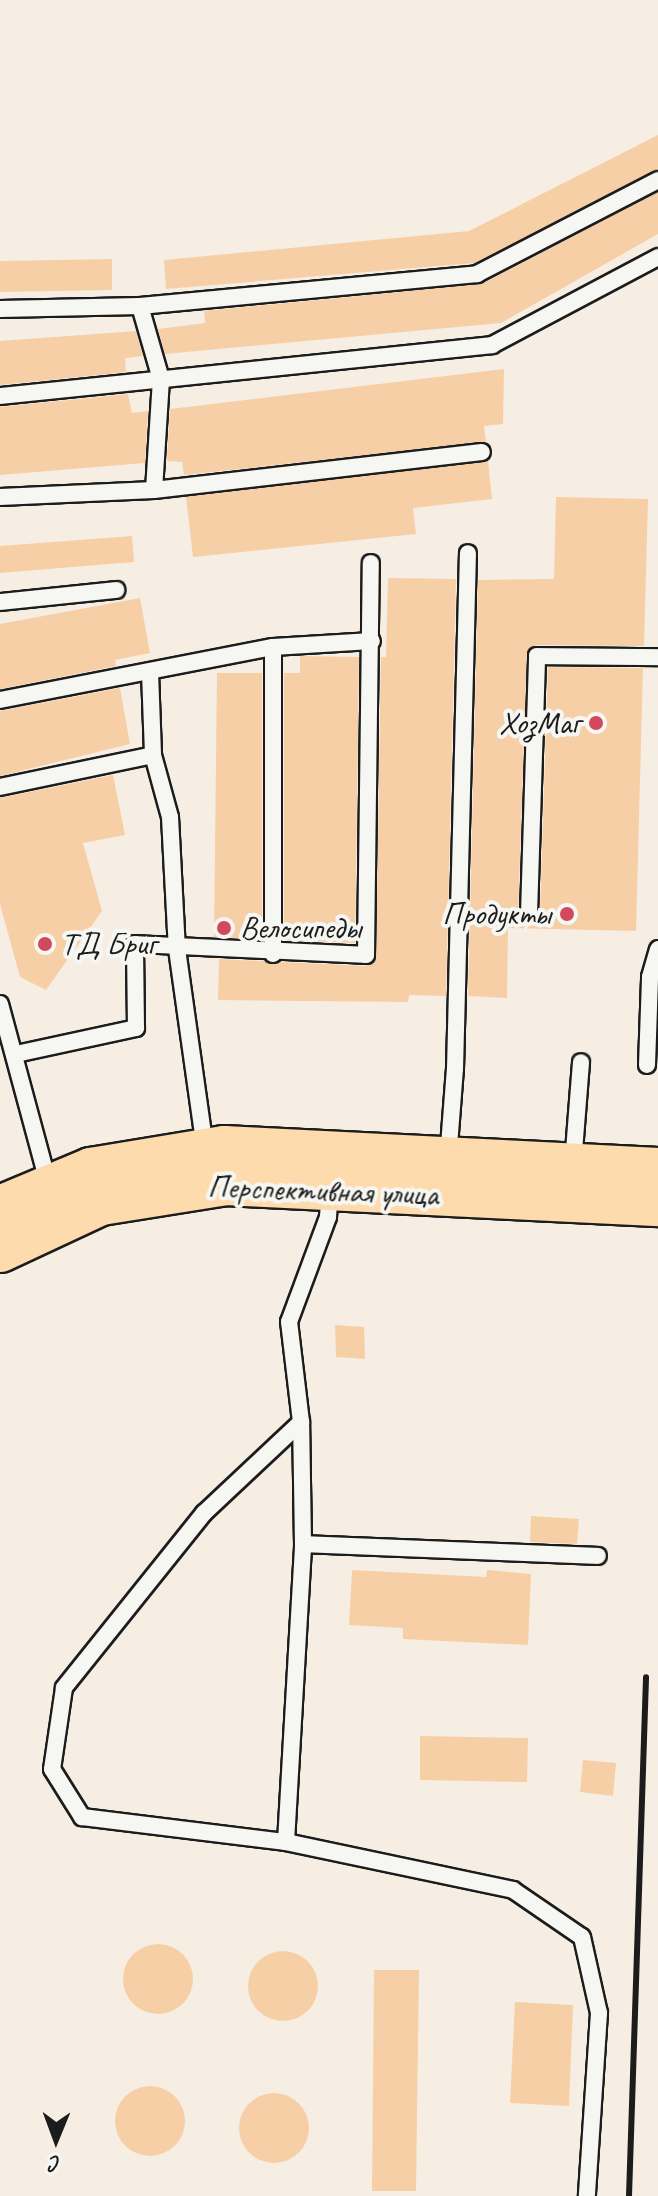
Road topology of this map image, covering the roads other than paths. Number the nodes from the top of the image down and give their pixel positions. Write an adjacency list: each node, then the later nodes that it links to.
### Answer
1 (658, 180): 3 (lane)
2 (658, 257): 5 (lane)
3 (140, 306): 4 (lane); 5 (lane)
4 (0, 309)
5 (161, 379): 6 (lane); 8 (lane)
6 (0, 396)
7 (482, 452): 8 (lane)
8 (154, 490): 9 (lane)
9 (0, 497)
10 (468, 553): 32 (lane)
11 (371, 563): 14 (lane)
12 (116, 590): 13 (lane)
13 (0, 602)
14 (372, 641): 15 (lane); 24 (lane)
15 (273, 647): 17 (lane); 24 (lane)
16 (658, 657): 21 (lane)
17 (150, 672): 18 (lane); 19 (lane)
18 (0, 700)
19 (153, 755): 20 (lane); 22 (lane)
20 (0, 787)
21 (529, 914)
22 (177, 949): 24 (lane); 26 (lane); 29 (lane)
23 (658, 949): 28 (lane)
24 (273, 954)
25 (0, 1004): 26 (lane)
26 (16, 1054): 34 (lane)
27 (581, 1062): 33 (lane)
28 (647, 1065)
29 (205, 1150): 30 (main road, Перспективная улица); 34 (main road, Перспективная улица)
30 (331, 1169): 32 (main road, Перспективная улица); 37 (main road, Перспективная улица); 38 (lane)
31 (658, 1170): 33 (main road, Перспективная улица)
32 (446, 1177): 33 (main road, Перспективная улица)
33 (571, 1184): 35 (main road, Перспективная улица)
34 (49, 1185): 36 (main road, Перспективная улица)
35 (658, 1204)
36 (0, 1208)
37 (0, 1250)
38 (301, 1422): 39 (lane); 41 (lane)
39 (303, 1544): 40 (lane); 41 (lane)
40 (598, 1556)
41 (286, 1842): 42 (lane)
42 (587, 2196)

